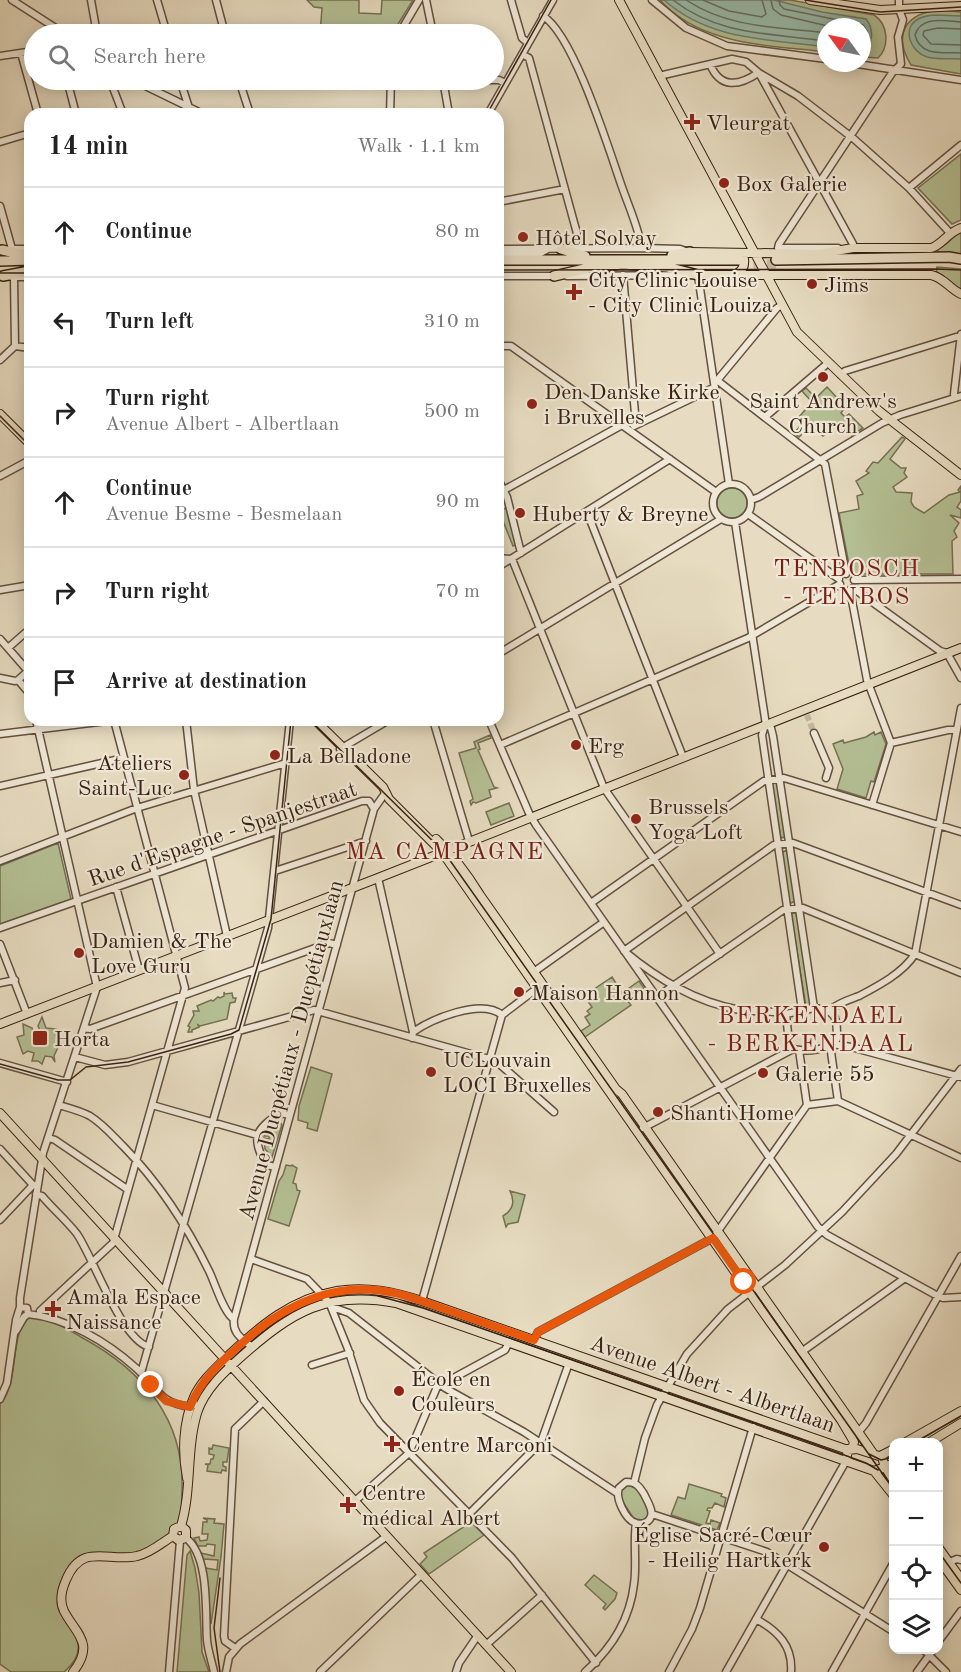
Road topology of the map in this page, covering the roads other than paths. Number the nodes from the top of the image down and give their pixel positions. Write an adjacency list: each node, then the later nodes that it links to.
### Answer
1 (12, 0): 16 (street)
2 (91, 0): 17 (street)
3 (157, 0): 18 (street)
4 (216, 0): 19 (street)
5 (419, 0): 20 (street)
6 (426, 0): 21 (street)
7 (511, 0): 22 (street)
8 (552, 0): 15 (street)
9 (619, 0): 35 (main road)
10 (652, 0): 23 (street)
11 (810, 0): 14 (main road)
12 (899, 0): 14 (street)
13 (961, 6): 14 (main road)
14 (900, 10): 33 (street)
15 (543, 16): 22 (street); 69 (street)
16 (49, 24)
17 (95, 24)
18 (164, 24)
19 (222, 24)
20 (405, 24)
21 (431, 24)
22 (528, 43): 26 (street)
23 (753, 50): 28 (street); 29 (street)
24 (21, 53): 25 (street); 27 (street); 30 (street)
25 (24, 53)
26 (522, 54): 37 (street); 62 (street)
27 (0, 56)
28 (817, 58)
29 (746, 62): 31 (street); 34 (street)
30 (24, 64)
31 (711, 64): 34 (street); 35 (street)
32 (871, 66): 33 (street)
33 (895, 69): 36 (street); 57 (street)
34 (759, 73): 57 (street); 60 (street)
35 (659, 76): 76 (main road)
36 (961, 80)
37 (505, 83)
38 (31, 90): 47 (street)
39 (70, 90): 48 (street)
40 (114, 90): 49 (street)
41 (151, 90): 50 (street)
42 (183, 90): 51 (street)
43 (242, 90): 52 (street)
44 (391, 90): 53 (street)
45 (445, 90): 54 (street)
46 (501, 90): 55 (street)
47 (36, 108)
48 (74, 108)
49 (121, 108)
50 (184, 108)
51 (189, 108)
52 (248, 108)
53 (390, 108)
54 (448, 108)
55 (491, 108)
56 (24, 135): 58 (street)
57 (850, 136): 60 (street); 61 (street)
58 (0, 142)
59 (961, 145): 61 (street)
60 (819, 183): 73 (street); 73 (street)
61 (909, 188): 66 (street)
62 (565, 189): 63 (street); 68 (street)
63 (504, 201)
64 (0, 209): 74 (street)
65 (961, 228): 66 (main road)
66 (950, 233): 73 (main road)
67 (548, 248): 71 (street); 72 (street); 80 (street)
68 (581, 248): 69 (street); 72 (street)
69 (642, 248): 75 (street)
70 (24, 249): 74 (street)
71 (504, 249)
72 (561, 249): 86 (highway)
73 (851, 249): 77 (main road)
74 (5, 250): 78 (highway)
75 (690, 252): 81 (highway); 82 (main road)
76 (754, 253): 77 (main road); 82 (main road); 96 (main road)
77 (819, 254): 83 (highway)
78 (24, 256)
79 (24, 259): 87 (highway)
80 (504, 259)
81 (645, 259): 82 (highway); 86 (highway)
82 (740, 259): 89 (highway); 95 (main road)
83 (898, 259): 88 (highway); 88 (highway)
84 (504, 260): 86 (highway)
85 (504, 260): 89 (highway)
86 (605, 260)
87 (0, 261)
88 (961, 262)
89 (622, 264): 94 (highway); 99 (highway)
90 (0, 266): 91 (highway)
91 (24, 266)
92 (24, 272): 97 (highway)
93 (623, 275): 94 (street); 99 (street); 117 (street)
94 (698, 275): 95 (main road); 111 (street)
95 (734, 275): 96 (main road)
96 (765, 275): 102 (main road); 103 (main road)
97 (2, 276): 100 (street)
98 (504, 276): 99 (street)
99 (554, 276)
100 (14, 277): 101 (street); 106 (street)
101 (24, 277)
102 (961, 294)
103 (782, 305): 109 (main road); 111 (street)
104 (961, 336): 110 (street); 112 (street)
105 (504, 345): 116 (street)
106 (15, 346): 107 (street); 108 (street)
107 (24, 347)
108 (0, 360)
109 (828, 363): 110 (main road); 114 (street)
110 (841, 375): 115 (main road)
111 (716, 384): 114 (street); 117 (street); 125 (street)
112 (958, 397): 115 (street)
113 (0, 414): 119 (main road)
114 (765, 417): 121 (street)
115 (890, 420): 121 (street); 123 (main road)
116 (622, 425): 118 (street); 126 (street)
117 (636, 425): 118 (street)
118 (630, 430): 120 (street)
119 (24, 438)
120 (670, 459): 127 (street); 129 (street)
121 (820, 460): 128 (street); 137 (street)
122 (24, 463): 124 (street)
123 (961, 475)
124 (0, 476)
125 (729, 484): 127 (street); 128 (street)
126 (504, 490): 133 (street)
127 (716, 492): 131 (street)
128 (751, 500): 130 (street)
129 (587, 512): 133 (street); 141 (street)
130 (748, 514): 132 (street); 140 (street)
131 (721, 519): 132 (street); 141 (street)
132 (735, 522): 147 (street)
133 (521, 553): 135 (street)
134 (504, 558): 135 (street)
135 (512, 558): 136 (street); 145 (street)
136 (504, 563)
137 (846, 574): 139 (street); 140 (street)
138 (961, 579): 139 (street)
139 (854, 580): 143 (street)
140 (839, 581): 143 (street); 147 (street)
141 (615, 583): 145 (street); 157 (street)
142 (24, 586): 144 (street)
143 (851, 589): 152 (street); 159 (street)
144 (0, 590)
145 (540, 628): 151 (street); 162 (street)
146 (24, 634): 149 (street)
147 (752, 636): 157 (street); 163 (street)
148 (0, 639): 149 (street)
149 (8, 648): 153 (street)
150 (961, 648): 152 (main road)
151 (504, 650)
152 (947, 653): 156 (street); 159 (main road)
153 (24, 666)
154 (24, 675): 158 (street)
155 (0, 678): 158 (street)
156 (961, 678)
157 (652, 679): 162 (street); 180 (street)
158 (18, 680): 160 (street)
159 (868, 684): 163 (main road); 177 (street)
160 (24, 686)
161 (961, 708): 174 (street)
162 (574, 713): 178 (street); 188 (street)
163 (766, 724): 180 (main road); 184 (street); 185 (street)
164 (37, 726): 173 (street)
165 (68, 726): 173 (street)
166 (116, 726): 181 (street)
167 (187, 726): 189 (street)
168 (289, 726): 182 (street)
169 (319, 726): 179 (main road)
170 (379, 726): 179 (street)
171 (435, 726): 200 (street)
172 (492, 726): 178 (street)
173 (38, 730): 176 (street); 183 (street)
174 (957, 730): 177 (street); 195 (street)
175 (814, 732): 186 (street)
176 (0, 734)
177 (891, 743): 191 (street)
178 (500, 745): 194 (street)
179 (341, 748): 190 (main road)
180 (683, 757): 188 (main road)
181 (124, 759): 183 (street); 192 (street)
182 (286, 763): 189 (street); 196 (street)
183 (48, 776): 187 (street); 198 (street)
184 (779, 778): 185 (street); 186 (street); 201 (street)
185 (768, 780): 202 (street); 205 (street)
186 (824, 784): 191 (street)
187 (0, 786)
188 (604, 788): 194 (main road); 205 (street)
189 (194, 790): 192 (street); 204 (street)
190 (386, 792): 193 (street, Avenue Ducpétiaux - Ducpétiauxlaan); 203 (main road)
191 (873, 805): 195 (street)
192 (137, 808): 198 (street); 208 (street)
193 (374, 809): 196 (street, Rue d'Espagne - Spanjestraat); 199 (street, Avenue Ducpétiaux - Ducpétiauxlaan)
194 (531, 817): 200 (main road); 214 (street)
195 (940, 826): 197 (street); 212 (street)
196 (279, 830): 204 (street, Rue d'Espagne - Spanjestraat); 207 (street)
197 (961, 832)
198 (62, 837): 206 (street); 213 (street)
199 (366, 841): 207 (street); 211 (street, Avenue Ducpétiaux - Ducpétiauxlaan)
200 (469, 841): 203 (main road)
201 (789, 843): 202 (street); 212 (street); 217 (street)
202 (778, 845): 216 (street); 218 (street)
203 (445, 851): 209 (main road); 232 (main road)
204 (208, 855): 208 (street, Rue d'Espagne - Spanjestraat); 222 (street)
205 (654, 859): 214 (street); 216 (street)
206 (0, 861)
207 (275, 871): 219 (street)
208 (155, 874): 210 (street, Rue d'Espagne - Spanjestraat); 228 (street)
209 (378, 878): 211 (main road); 250 (street)
210 (116, 887): 213 (street, Rue d'Espagne - Spanjestraat); 230 (street)
211 (354, 887): 219 (main road); 224 (street, Avenue Ducpétiaux - Ducpétiauxlaan)
212 (928, 893): 215 (street); 227 (street)
213 (76, 901): 221 (street, Rue d'Espagne - Spanjestraat); 237 (street)
214 (591, 903): 220 (street)
215 (961, 905)
216 (687, 907): 225 (street); 226 (street)
217 (799, 908): 218 (street); 227 (street); 240 (street)
218 (787, 909): 226 (street); 241 (street)
219 (270, 920): 222 (main road); 229 (street)
220 (604, 922): 225 (street); 232 (street)
221 (0, 928)
222 (227, 936): 228 (main road)
223 (0, 944): 233 (street)
224 (337, 945): 229 (street); 243 (street, Avenue Ducpétiaux - Ducpétiauxlaan)
225 (624, 951): 236 (street); 239 (street)
226 (720, 954): 236 (street)
227 (915, 954): 231 (street); 242 (street)
228 (177, 956): 230 (main road); 238 (street)
229 (257, 969): 238 (street); 249 (street)
230 (140, 970): 237 (main road)
231 (961, 973)
232 (531, 974): 235 (main road)
233 (15, 980): 234 (street); 244 (street)
234 (0, 982)
235 (540, 986): 246 (street); 269 (main road)
236 (674, 986): 239 (street); 245 (street)
237 (96, 987): 244 (main road); 248 (street)
238 (182, 996): 248 (street); 253 (street)
239 (657, 997): 260 (street)
240 (814, 1008): 241 (street); 242 (street)
241 (802, 1010): 245 (street)
242 (830, 1010): 251 (street)
243 (319, 1012): 249 (street); 250 (street); 267 (street, Avenue Ducpétiaux - Ducpétiauxlaan)
244 (27, 1014): 247 (main road)
245 (786, 1014): 252 (street)
246 (502, 1015): 250 (street); 255 (street)
247 (0, 1024)
248 (84, 1028): 254 (street)
249 (239, 1030): 253 (street); 268 (street)
250 (413, 1035): 255 (street)
251 (833, 1043): 252 (street); 258 (street); 261 (street)
252 (796, 1050): 260 (street); 264 (street)
253 (167, 1051): 254 (street); 263 (street)
254 (75, 1057): 259 (street)
255 (489, 1059): 265 (street); 296 (street)
256 (0, 1063): 259 (street)
257 (961, 1069): 258 (street)
258 (959, 1076): 271 (street)
259 (67, 1082): 262 (street)
260 (720, 1088): 269 (street); 274 (street)
261 (838, 1101): 264 (street); 271 (street)
262 (59, 1105): 272 (street); 277 (street)
263 (152, 1105): 268 (street); 277 (street)
264 (807, 1105): 274 (street)
265 (554, 1112)
266 (0, 1113): 276 (main road)
267 (290, 1115): 270 (street); 278 (street, Avenue Ducpétiaux - Ducpétiauxlaan)
268 (212, 1126): 270 (street); 283 (street)
269 (641, 1129): 285 (main road)
270 (257, 1135): 278 (street)
271 (911, 1135): 275 (street); 284 (street)
272 (49, 1138): 276 (street); 280 (street)
273 (0, 1149): 279 (street)
274 (770, 1158): 284 (street); 285 (street)
275 (961, 1158)
276 (42, 1159): 279 (street); 286 (main road)
277 (136, 1160): 280 (street); 283 (street)
278 (276, 1167): 288 (street, Avenue Ducpétiaux - Ducpétiauxlaan)
279 (35, 1185): 281 (street); 282 (street)
280 (127, 1189): 286 (street)
281 (36, 1194): 289 (street); 299 (street)
282 (0, 1220)
283 (183, 1224): 292 (street); 301 (street)
284 (823, 1231): 290 (street); 291 (street)
285 (715, 1235): 291 (main road); 302 (street)
286 (114, 1238): 289 (street); 292 (main road)
287 (961, 1256): 294 (street)
288 (251, 1258): 293 (street); 301 (street, Avenue Ducpétiaux - Ducpétiauxlaan)
289 (92, 1262): 298 (street); 305 (street)
290 (904, 1278): 294 (street); 308 (street)
291 (754, 1290): 308 (main road); 315 (street)
292 (164, 1292): 305 (street); 309 (main road)
293 (322, 1294): 296 (main road, Avenue Albert - Albertlaan); 297 (street); 303 (main road, Avenue Albert - Albertlaan)
294 (938, 1296): 295 (street); 323 (street)
295 (961, 1297)
296 (422, 1301): 302 (main road, Avenue Albert - Albertlaan)
297 (331, 1306): 304 (main road, Avenue Albert - Albertlaan); 306 (main road, Avenue Albert - Albertlaan); 307 (street); 314 (street)
298 (40, 1311): 299 (street); 300 (street)
299 (24, 1312): 300 (street); 317 (street)
300 (53, 1319): 313 (street)
301 (234, 1319): 303 (street)
302 (534, 1340): 315 (main road, Avenue Albert - Albertlaan)
303 (244, 1341): 306 (street); 309 (main road, Avenue Albert - Albertlaan)
304 (509, 1342): 310 (main road, Avenue Albert - Albertlaan); 314 (street)
305 (148, 1347): 313 (street)
306 (252, 1347): 311 (main road, Avenue Albert - Albertlaan)
307 (350, 1353): 312 (street); 329 (street)
308 (799, 1354): 323 (main road)
309 (225, 1359): 311 (main road); 319 (main road, Avenue Albert - Albertlaan)
310 (569, 1363): 316 (main road, Avenue Albert - Albertlaan); 326 (street)
311 (231, 1365): 318 (main road); 319 (main road, Avenue Albert - Albertlaan)
312 (312, 1365)
313 (141, 1373): 319 (street)
314 (440, 1385): 326 (street); 329 (street)
315 (667, 1386): 316 (street); 327 (main road, Avenue Albert - Albertlaan)
316 (662, 1396): 322 (main road, Avenue Albert - Albertlaan); 336 (street)
317 (0, 1399)
318 (264, 1401): 339 (main road); 362 (street)
319 (195, 1407): 343 (main road)
320 (961, 1411): 324 (main road)
321 (961, 1423): 325 (main road)
322 (753, 1427): 331 (main road, Avenue Albert - Albertlaan); 345 (street)
323 (857, 1436): 327 (main road); 330 (main road)
324 (915, 1438)
325 (938, 1438)
326 (541, 1442): 338 (street); 340 (street)
327 (850, 1449): 330 (main road, Avenue Albert - Albertlaan); 331 (main road)
328 (889, 1451): 330 (main road)
329 (409, 1453): 339 (street); 340 (street)
330 (876, 1455): 333 (main road)
331 (846, 1461): 334 (main road, Avenue Albert - Albertlaan); 349 (street)
332 (889, 1465): 333 (main road)
333 (885, 1467): 334 (main road); 335 (main road)
334 (874, 1471): 337 (main road)
335 (889, 1473)
336 (634, 1483): 338 (street); 341 (street)
337 (891, 1492)
338 (617, 1493): 342 (street)
339 (355, 1501): 344 (main road)
340 (469, 1514): 354 (street)
341 (652, 1514): 342 (street); 345 (street)
342 (636, 1523): 365 (street)
343 (181, 1526): 346 (main road); 346 (main road)
344 (387, 1536): 351 (main road); 362 (street)
345 (721, 1536): 349 (street); 374 (street)
346 (180, 1538): 366 (main road); 367 (street); 368 (street)
347 (961, 1560): 348 (street)
348 (944, 1562): 352 (main road); 353 (main road)
349 (787, 1564): 356 (street); 357 (street)
350 (889, 1571): 356 (street)
351 (422, 1574): 359 (main road); 370 (street)
352 (961, 1579)
353 (961, 1590)
354 (542, 1595): 361 (street); 365 (street)
355 (961, 1611): 360 (street)
356 (864, 1614): 358 (street); 377 (street)
357 (756, 1619): 375 (street); 376 (street)
358 (889, 1629)
359 (478, 1635): 361 (main road); 371 (street)
360 (943, 1636)
361 (486, 1645): 372 (main road)
362 (235, 1648): 369 (street)
363 (927, 1654): 378 (street)
364 (931, 1654): 379 (street)
365 (596, 1663): 373 (street)
366 (74, 1672)
367 (169, 1672)
368 (214, 1672)
369 (226, 1672)
370 (320, 1672)
371 (456, 1672)
372 (511, 1672)
373 (585, 1672)
374 (669, 1672)
375 (726, 1672)
376 (791, 1672)
377 (831, 1672)
378 (917, 1672)
379 (946, 1672)

